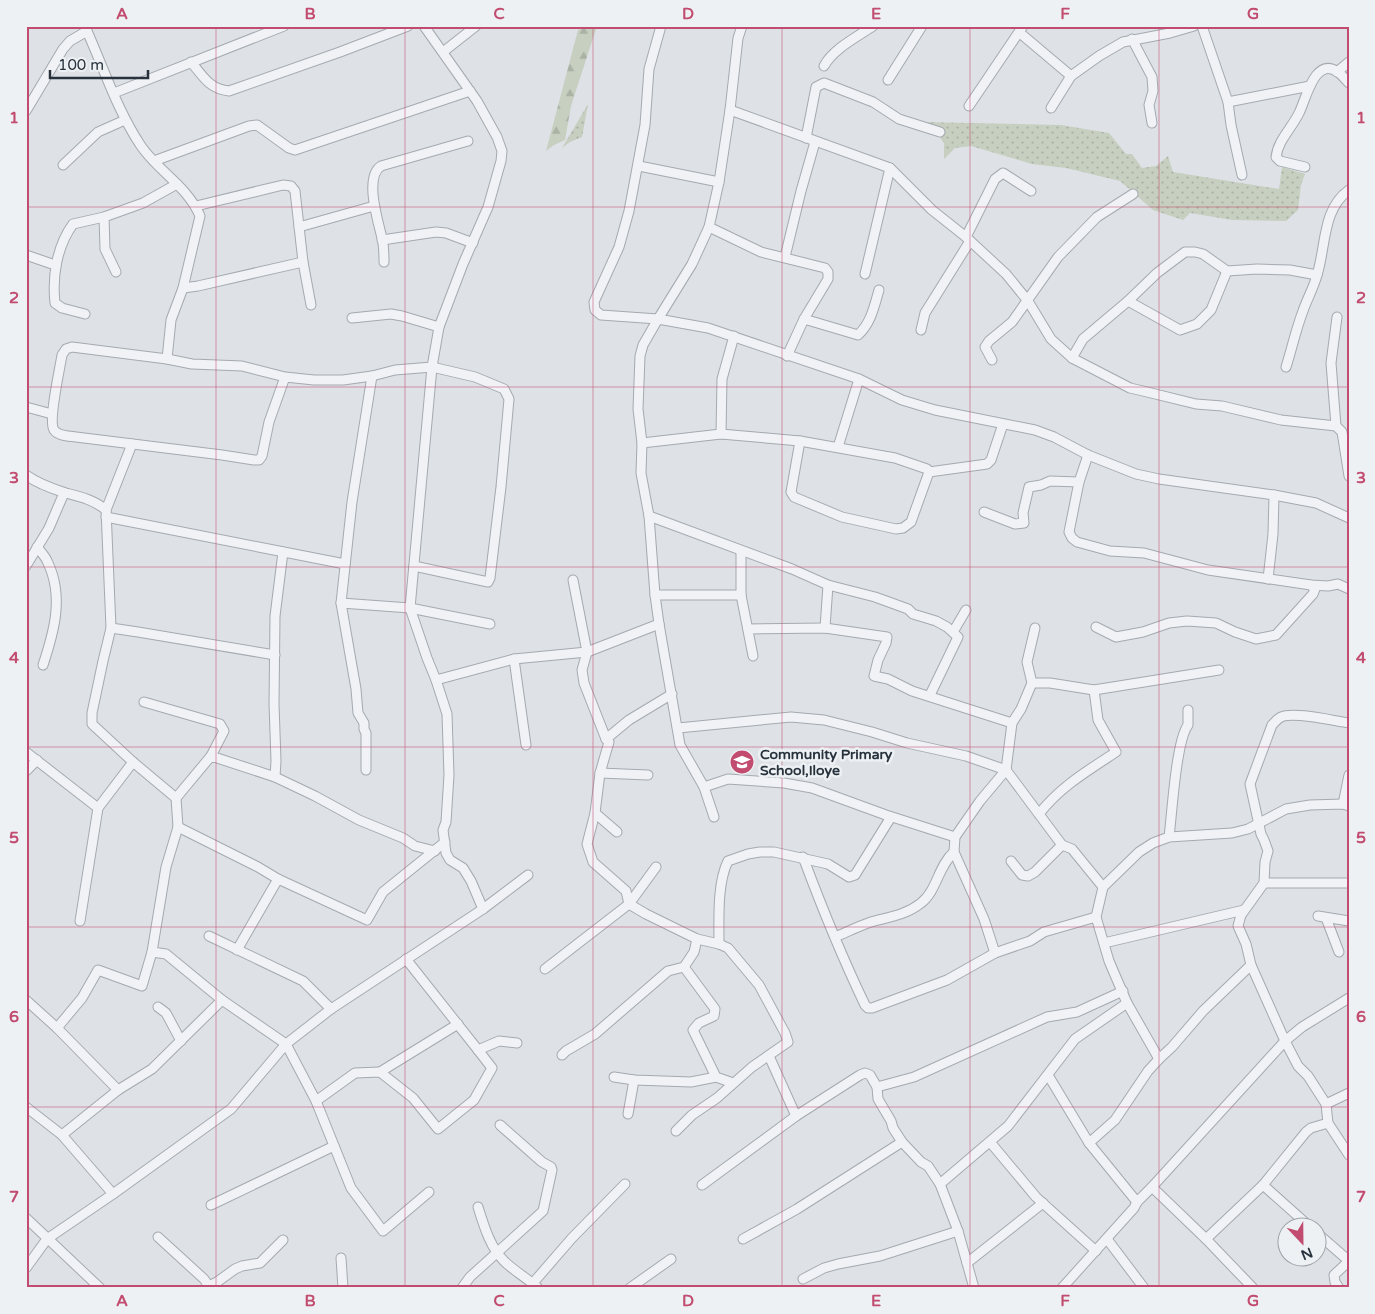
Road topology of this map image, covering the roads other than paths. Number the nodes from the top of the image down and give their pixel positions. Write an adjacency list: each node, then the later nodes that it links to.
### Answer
1 (284, 26): 15 (street)
2 (408, 26): 15 (street)
3 (424, 26): 14 (street)
4 (476, 26): 14 (street)
5 (661, 26): 38 (street)
6 (742, 26): 28 (street)
7 (873, 26): 17 (street)
8 (922, 26): 20 (street)
9 (1194, 26): 13 (street)
10 (1202, 26): 25 (street)
11 (85, 29): 24 (street); 29 (street)
12 (1021, 29): 19 (street); 26 (street)
13 (1132, 39): 19 (street); 31 (street)
14 (443, 52): 23 (street)
15 (191, 62): 24 (street)
16 (1349, 62): 18 (street)
17 (824, 66)
18 (1337, 72): 21 (street); 22 (street)
19 (1071, 76): 27 (street)
20 (888, 80)
21 (1349, 83)
22 (1310, 86): 25 (street); 39 (street)
23 (470, 91): 36 (street); 54 (street)
24 (114, 93): 30 (street)
25 (1228, 102): 41 (street)
26 (969, 106)
27 (1051, 108)
28 (730, 110): 33 (street); 42 (street)
29 (26, 111)
30 (125, 120): 36 (street); 37 (street)
31 (1152, 123)
32 (940, 132): 33 (street)
33 (806, 138): 35 (street)
34 (468, 142): 48 (street)
35 (815, 142): 40 (street); 56 (street)
36 (154, 161): 43 (street)
37 (63, 165)
38 (639, 166): 42 (street); 71 (street)
39 (1305, 167)
40 (890, 168): 52 (street); 62 (street)
41 (1242, 175)
42 (719, 182): 51 (street)
43 (177, 184): 47 (street); 49 (street)
44 (1349, 190): 63 (street)
45 (1032, 192): 52 (street)
46 (1133, 194): 66 (street)
47 (196, 206): 50 (street); 64 (street)
48 (374, 206): 50 (street); 53 (street)
49 (104, 217): 59 (street); 61 (street)
50 (299, 227): 57 (street)
51 (709, 227): 56 (street); 71 (street)
52 (968, 239): 66 (street); 75 (street)
53 (382, 240): 54 (street); 58 (street)
54 (473, 243): 74 (street)
55 (26, 255): 59 (street)
56 (786, 257): 73 (street)
57 (303, 262): 64 (street); 68 (street)
58 (384, 262)
59 (55, 265): 69 (street)
60 (1227, 270): 63 (street); 67 (street); 67 (street)
61 (116, 272)
62 (865, 274)
63 (1317, 275): 82 (street)
64 (183, 288): 79 (street)
65 (879, 290): 73 (street)
66 (1028, 301): 78 (street); 80 (street)
67 (1128, 302): 78 (street)
68 (311, 305)
69 (85, 314)
70 (352, 318): 74 (street)
71 (658, 318): 76 (street); 92 (street)
72 (1337, 318): 89 (street)
73 (804, 319): 77 (street)
74 (439, 327): 81 (street)
75 (921, 330)
76 (734, 336): 77 (street); 90 (street)
77 (787, 356): 85 (street)
78 (1072, 358): 89 (street)
79 (167, 359): 84 (street); 87 (street)
80 (992, 360)
81 (432, 367): 83 (street); 111 (street); 111 (street)
82 (1286, 367)
83 (372, 376): 84 (street); 109 (street)
84 (285, 377): 93 (street)
85 (859, 379): 88 (street); 94 (street)
86 (26, 407): 87 (street)
87 (52, 414): 93 (street)
88 (1003, 424): 95 (street); 96 (street)
89 (1336, 426): 98 (street)
90 (721, 434): 91 (street); 92 (street)
91 (800, 441): 94 (street); 96 (street)
92 (642, 443): 104 (street)
93 (132, 444): 103 (street)
94 (838, 447): 96 (street)
95 (1088, 455): 99 (street); 101 (street)
96 (929, 472)
97 (26, 475): 100 (street)
98 (1349, 476)
99 (1079, 482): 102 (street); 112 (street)
100 (64, 493): 103 (street); 106 (street)
101 (1274, 495): 105 (street); 112 (street)
102 (984, 512)
103 (106, 514): 107 (street); 125 (street)
104 (649, 516): 108 (street); 117 (street)
105 (1349, 518)
106 (37, 547): 110 (street); 134 (street)
107 (282, 552): 109 (street); 131 (street)
108 (741, 552): 114 (street); 118 (street)
109 (345, 564): 119 (street)
110 (26, 566)
111 (414, 566): 120 (street)
112 (1268, 579): 115 (street)
113 (572, 580): 130 (street)
114 (828, 585): 126 (street); 129 (street)
115 (1316, 586): 116 (street); 124 (street)
116 (1349, 589)
117 (655, 595): 118 (street); 123 (street)
118 (741, 595): 128 (street)
119 (341, 603): 120 (street); 152 (street)
120 (410, 608): 122 (street); 136 (street)
121 (966, 610): 129 (street)
122 (490, 624)
123 (659, 624): 130 (street); 139 (street)
124 (1096, 627)
125 (111, 628): 131 (street); 151 (street)
126 (825, 628): 128 (street); 140 (street)
127 (1035, 628): 137 (street)
128 (748, 629): 132 (street)
129 (953, 632): 140 (street)
130 (587, 652): 133 (street); 146 (street)
131 (275, 655): 158 (street)
132 (754, 656)
133 (514, 659): 136 (street); 147 (street)
134 (43, 665)
135 (1219, 670): 138 (street)
136 (436, 680): 172 (street)
137 (1032, 683): 138 (street); 143 (street)
138 (1094, 690): 164 (street)
139 (672, 694): 145 (street); 146 (street)
140 (930, 696): 143 (street)
141 (144, 702): 149 (street)
142 (1188, 710): 171 (street)
143 (1012, 723): 153 (street)
144 (1349, 724): 167 (street)
145 (678, 728): 153 (street); 159 (street)
146 (606, 739): 155 (street)
147 (526, 745)
148 (26, 752): 150 (street)
149 (211, 756): 158 (street); 160 (street)
150 (37, 760): 154 (street); 162 (street)
151 (133, 762): 160 (street); 162 (street)
152 (366, 770)
153 (1006, 770): 164 (street); 170 (street)
154 (26, 771)
155 (600, 773): 157 (street); 163 (street)
156 (1349, 775): 161 (street)
157 (648, 776)
158 (275, 778): 174 (street)
159 (704, 787): 165 (street); 166 (street)
160 (176, 798): 168 (street)
161 (1346, 805): 167 (street)
162 (98, 808): 188 (street)
163 (595, 813): 169 (street); 184 (street)
164 (1039, 814): 173 (street)
165 (714, 817)
166 (891, 817): 170 (street); 176 (street)
167 (1259, 823): 171 (street); 181 (street)
168 (178, 827): 180 (street); 196 (street)
169 (616, 832)
170 (955, 837): 175 (street)
171 (1169, 837): 183 (street)
172 (445, 842): 174 (street); 185 (street)
173 (1062, 845): 177 (street); 183 (street)
174 (435, 851): 180 (street)
175 (954, 852): 191 (street); 198 (street)
176 (803, 857): 191 (street); 194 (street)
177 (1011, 861)
178 (656, 868): 184 (street)
179 (528, 875): 185 (street)
180 (278, 879): 195 (street)
181 (1264, 883): 182 (street); 186 (street)
182 (1349, 883)
183 (1103, 887): 187 (street)
184 (629, 904): 192 (street); 202 (street)
185 (483, 909): 199 (street)
186 (1244, 910): 193 (street); 200 (street)
187 (1096, 917): 193 (street); 198 (street)
188 (80, 921)
189 (1349, 921): 197 (street)
190 (209, 936): 195 (street)
191 (836, 937): 198 (street)
192 (697, 939): 194 (street); 201 (street)
193 (1104, 943): 203 (street)
194 (719, 944): 218 (street)
195 (237, 950): 209 (street)
196 (152, 952): 206 (street); 211 (street)
197 (1339, 952)
198 (996, 953)
199 (406, 959): 209 (street); 210 (street)
200 (1251, 965): 213 (street); 219 (street)
201 (684, 967): 217 (street); 223 (street)
202 (545, 968)
203 (1123, 991): 207 (street); 226 (street)
204 (1349, 998): 213 (street)
205 (26, 1000): 211 (street)
206 (222, 1000): 212 (street); 215 (street)
207 (1128, 1003): 219 (street); 221 (street)
208 (158, 1007): 212 (street)
209 (331, 1009): 215 (street)
210 (458, 1024): 216 (street); 220 (street)
211 (58, 1028): 227 (street)
212 (181, 1041): 227 (street)
213 (1285, 1041): 230 (street); 247 (street)
214 (517, 1043): 216 (street)
215 (286, 1044): 229 (street); 249 (street)
216 (478, 1050): 220 (street)
217 (562, 1054)
218 (769, 1056): 225 (street); 233 (street)
219 (1159, 1059): 240 (street)
220 (380, 1072): 229 (street)
221 (1048, 1075): 239 (street); 240 (street)
222 (614, 1077): 224 (street)
223 (716, 1077): 224 (street); 225 (street)
224 (634, 1080): 232 (street)
225 (733, 1082): 236 (street)
226 (877, 1087): 233 (street); 238 (street)
227 (118, 1090): 237 (street)
228 (1349, 1093): 230 (street)
229 (316, 1101): 241 (street)
230 (1326, 1104): 234 (street)
231 (26, 1107): 237 (street)
232 (628, 1114)
233 (796, 1116): 244 (street)
234 (1328, 1123): 242 (street); 246 (street)
235 (500, 1125): 265 (street)
236 (676, 1131)
237 (62, 1135): 249 (street)
238 (902, 1142): 245 (street); 259 (street)
239 (990, 1142): 245 (street); 251 (street)
240 (1090, 1143): 250 (street)
241 (334, 1146): 248 (street); 252 (street)
242 (1349, 1155)
243 (626, 1184): 272 (street)
244 (702, 1184)
245 (940, 1184): 256 (street)
246 (1263, 1185): 254 (street); 261 (street)
247 (1152, 1188): 250 (street); 261 (street)
248 (429, 1192)
249 (113, 1194): 258 (street)
250 (1137, 1202): 260 (street)
251 (1043, 1203): 264 (street); 269 (street)
252 (211, 1205)
253 (478, 1207): 265 (street)
254 (1298, 1216)
255 (26, 1218): 258 (street)
256 (958, 1231): 269 (street); 271 (street)
257 (158, 1237): 273 (street)
258 (47, 1238): 270 (street); 274 (street)
259 (744, 1239)
260 (1107, 1239): 264 (street); 280 (street)
261 (1206, 1239): 281 (street)
262 (283, 1240): 273 (street)
263 (1328, 1243): 268 (street)
264 (1096, 1251): 279 (street)
265 (498, 1253): 272 (street); 276 (street)
266 (341, 1258): 275 (street)
267 (671, 1259): 277 (street)
268 (1349, 1261): 282 (street)
269 (967, 1263): 278 (street)
270 (26, 1268)
271 (803, 1279)
272 (535, 1285)
273 (213, 1286)
274 (100, 1288)
275 (343, 1288)
276 (462, 1288)
277 (630, 1288)
278 (974, 1288)
279 (1063, 1288)
280 (1144, 1288)
281 (1253, 1288)
282 (1339, 1288)

